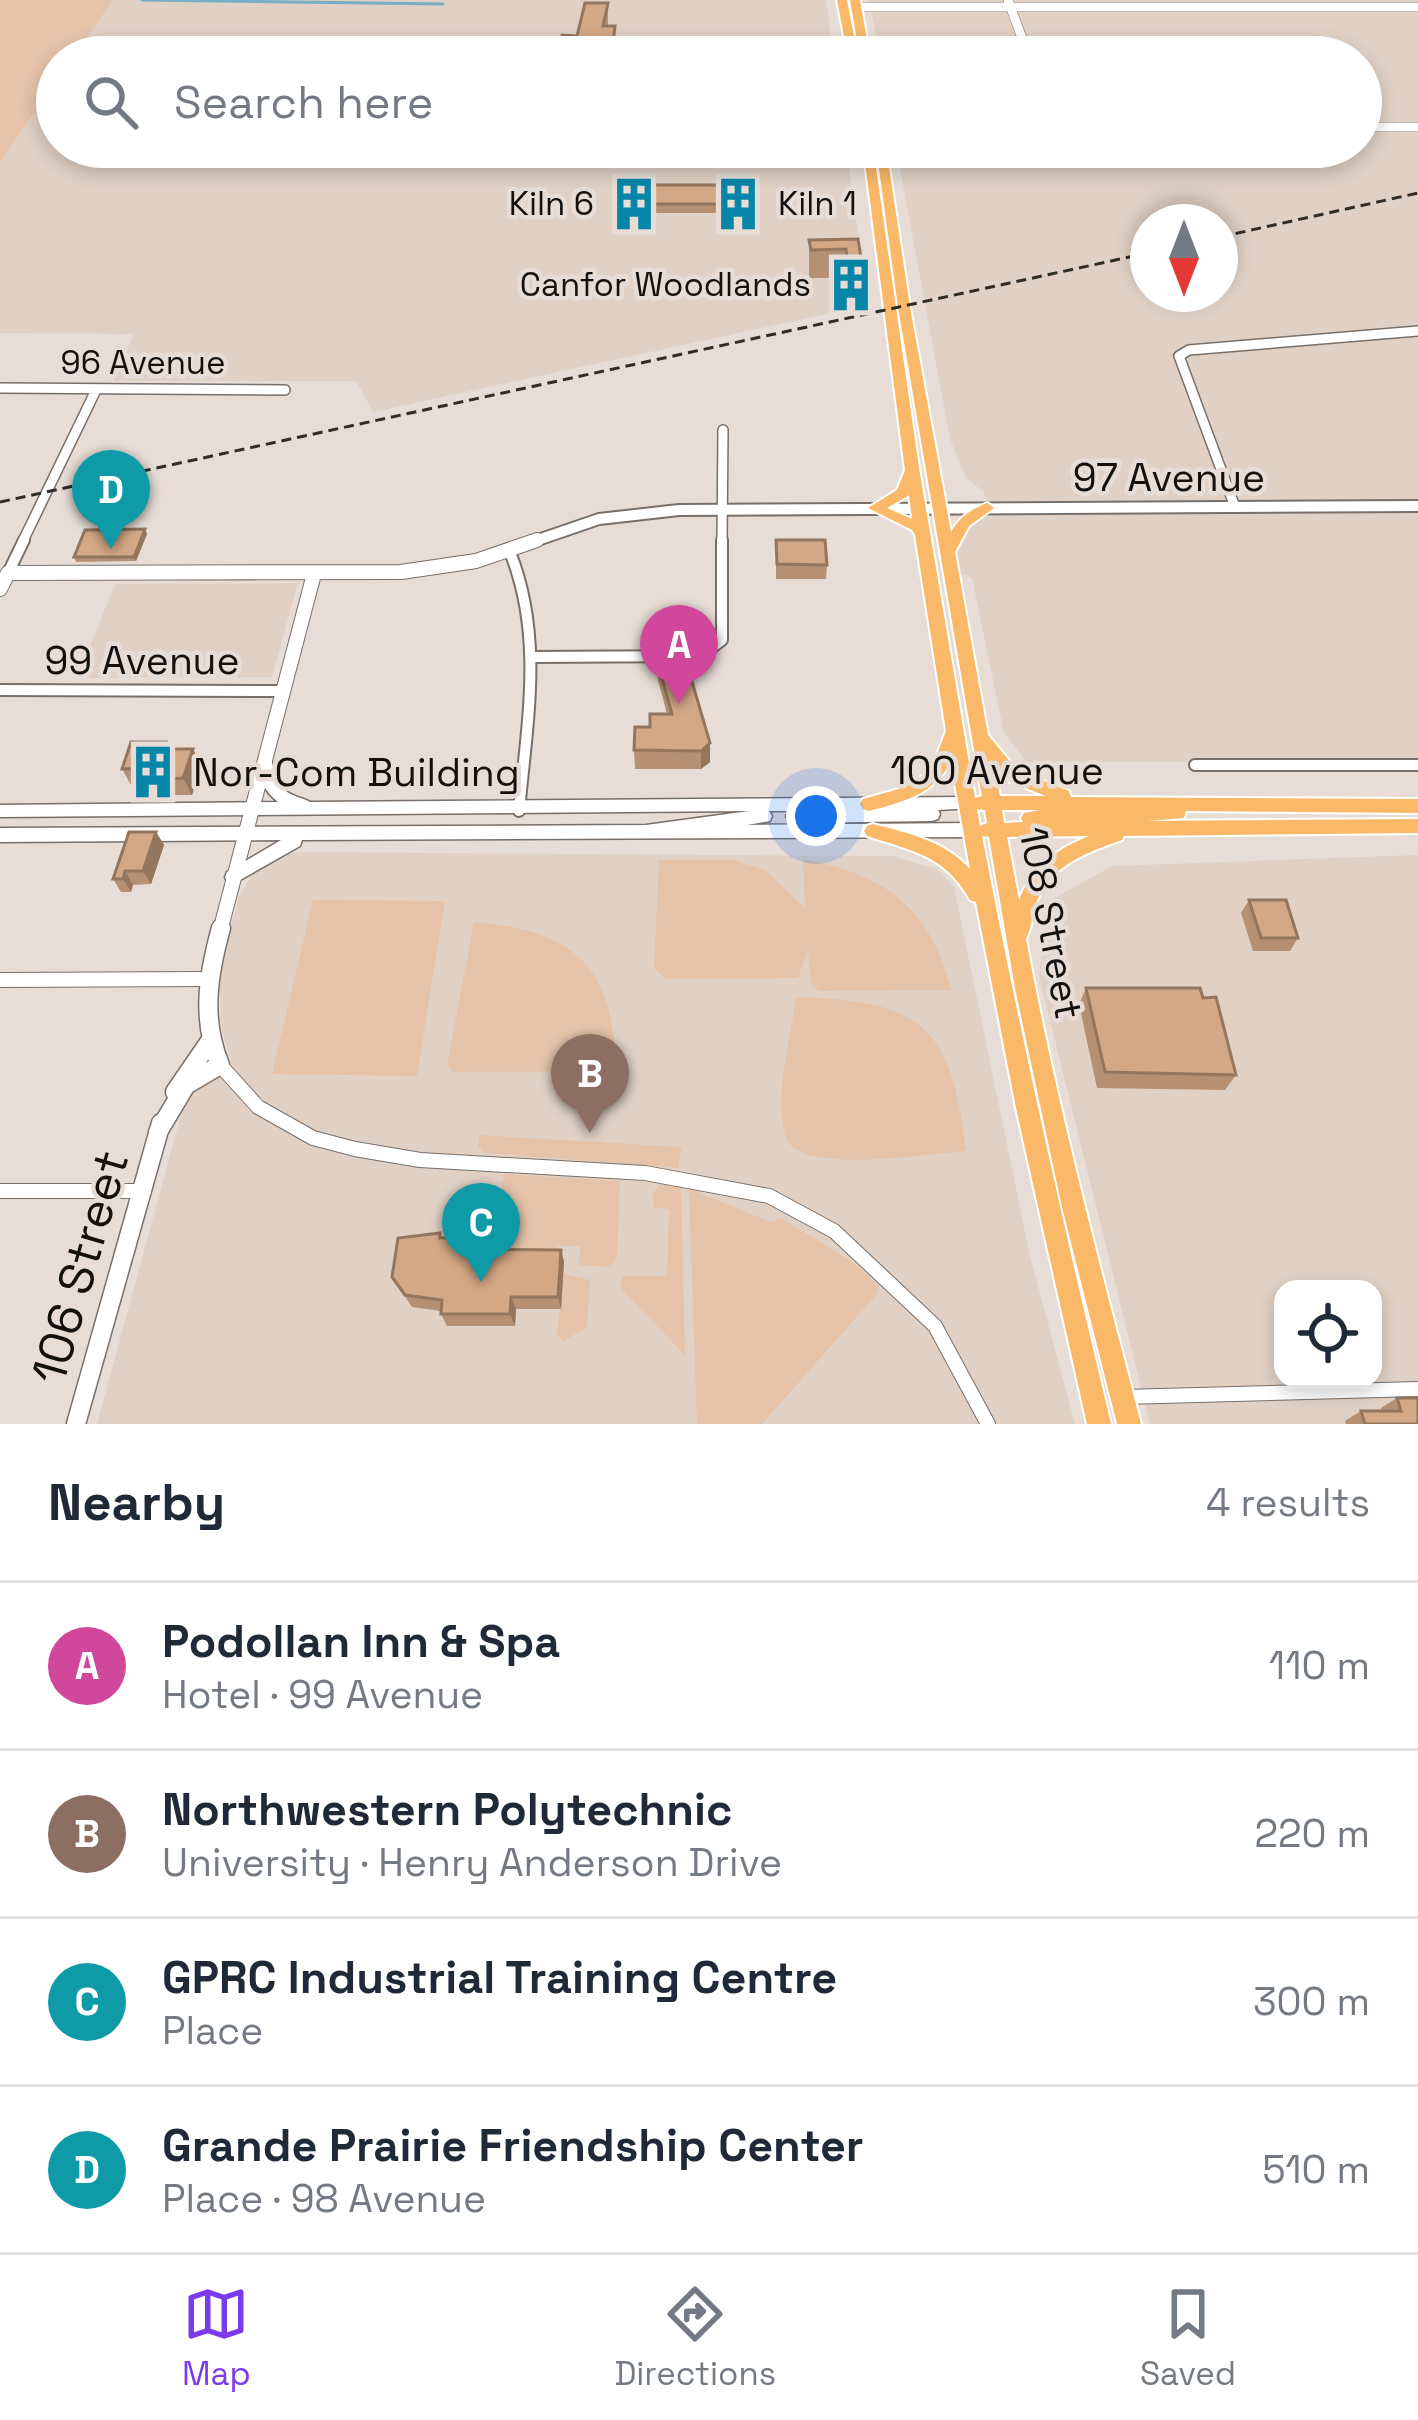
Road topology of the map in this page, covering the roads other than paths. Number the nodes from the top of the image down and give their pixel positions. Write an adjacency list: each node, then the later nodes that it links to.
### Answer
1 (843, 3): 2 (street); 6 (main road)
2 (856, 3): 3 (street); 7 (main road)
3 (1009, 3): 4 (street); 8 (street)
4 (1360, 3): 5 (street)
5 (1418, 7)
6 (849, 36)
7 (862, 36)
8 (1021, 36)
9 (1382, 127): 10 (street)
10 (1418, 127)
11 (871, 168): 18 (main road, 108 Street)
12 (884, 168): 23 (main road, 108 Street)
13 (1418, 331): 20 (street)
14 (0, 388): 15 (street, 96 Avenue)
15 (96, 390): 16 (street, 96 Avenue); 29 (street)
16 (285, 390)
17 (723, 430): 25 (street)
18 (914, 464): 21 (main road); 22 (main road, 108 Street)
19 (1418, 506): 20 (street, 97 Avenue)
20 (1235, 507): 24 (street, 97 Avenue)
21 (875, 508): 22 (street, 97 Avenue); 25 (street, 97 Avenue); 26 (main road)
22 (920, 508): 23 (street, 97 Avenue); 26 (main road, 108 Street)
23 (940, 508): 24 (street, 97 Avenue); 27 (main road, 108 Street)
24 (987, 508): 27 (main road)
25 (722, 509): 28 (street, 97 Avenue); 32 (street)
26 (926, 540): 35 (main road, 108 Street)
27 (948, 551): 36 (main road, 108 Street)
28 (510, 552): 30 (street, 97 Avenue); 32 (street)
29 (8, 573): 30 (street, 97 Avenue); 31 (street)
30 (314, 574): 34 (street)
31 (0, 589)
32 (531, 657): 46 (street)
33 (0, 690): 34 (street, 99 Avenue)
34 (283, 691): 37 (street)
35 (955, 726): 42 (main road); 48 (main road, 108 Street)
36 (978, 727): 40 (main road); 49 (main road, 108 Street)
37 (265, 760): 45 (main road); 47 (street)
38 (1195, 765): 39 (street)
39 (1418, 765)
40 (1112, 803): 41 (main road, 100 Avenue); 49 (main road, 100 Avenue)
41 (1318, 803): 43 (main road, 100 Avenue); 49 (main road)
42 (869, 804): 46 (main road, 100 Avenue); 48 (main road, 100 Avenue)
43 (1418, 806)
44 (0, 811): 47 (main road, 100 Avenue)
45 (348, 811): 46 (main road, 100 Avenue); 47 (main road, 100 Avenue)
46 (519, 811)
47 (251, 812): 56 (street)
48 (969, 815): 49 (main road, 100 Avenue); 52 (main road, 100 Avenue); 54 (main road); 58 (main road, 108 Street)
49 (994, 818): 51 (main road, 100 Avenue); 61 (main road, 108 Street)
50 (1418, 826): 51 (main road, 100 Avenue)
51 (1164, 828): 61 (main road)
52 (873, 831): 54 (main road, 100 Avenue); 58 (main road)
53 (0, 835): 56 (main road, 100 Avenue)
54 (632, 835): 55 (main road, 100 Avenue)
55 (308, 836): 56 (main road, 100 Avenue); 57 (main road)
56 (244, 837): 57 (street)
57 (233, 877): 59 (street)
58 (985, 910): 71 (main road, 108 Street)
59 (208, 979): 60 (street); 62 (street)
60 (0, 980)
61 (1025, 988): 68 (main road, 108 Street)
62 (210, 1041): 63 (street); 64 (street, 106 Street)
63 (220, 1065): 64 (street, 106 Street); 70 (street)
64 (158, 1132): 66 (street, 106 Street)
65 (0, 1191): 66 (street)
66 (144, 1191): 69 (street, 106 Street)
67 (1418, 1389): 68 (street)
68 (1123, 1397): 72 (main road, 108 Street)
69 (76, 1424)
70 (988, 1424)
71 (1099, 1424)
72 (1129, 1424)

